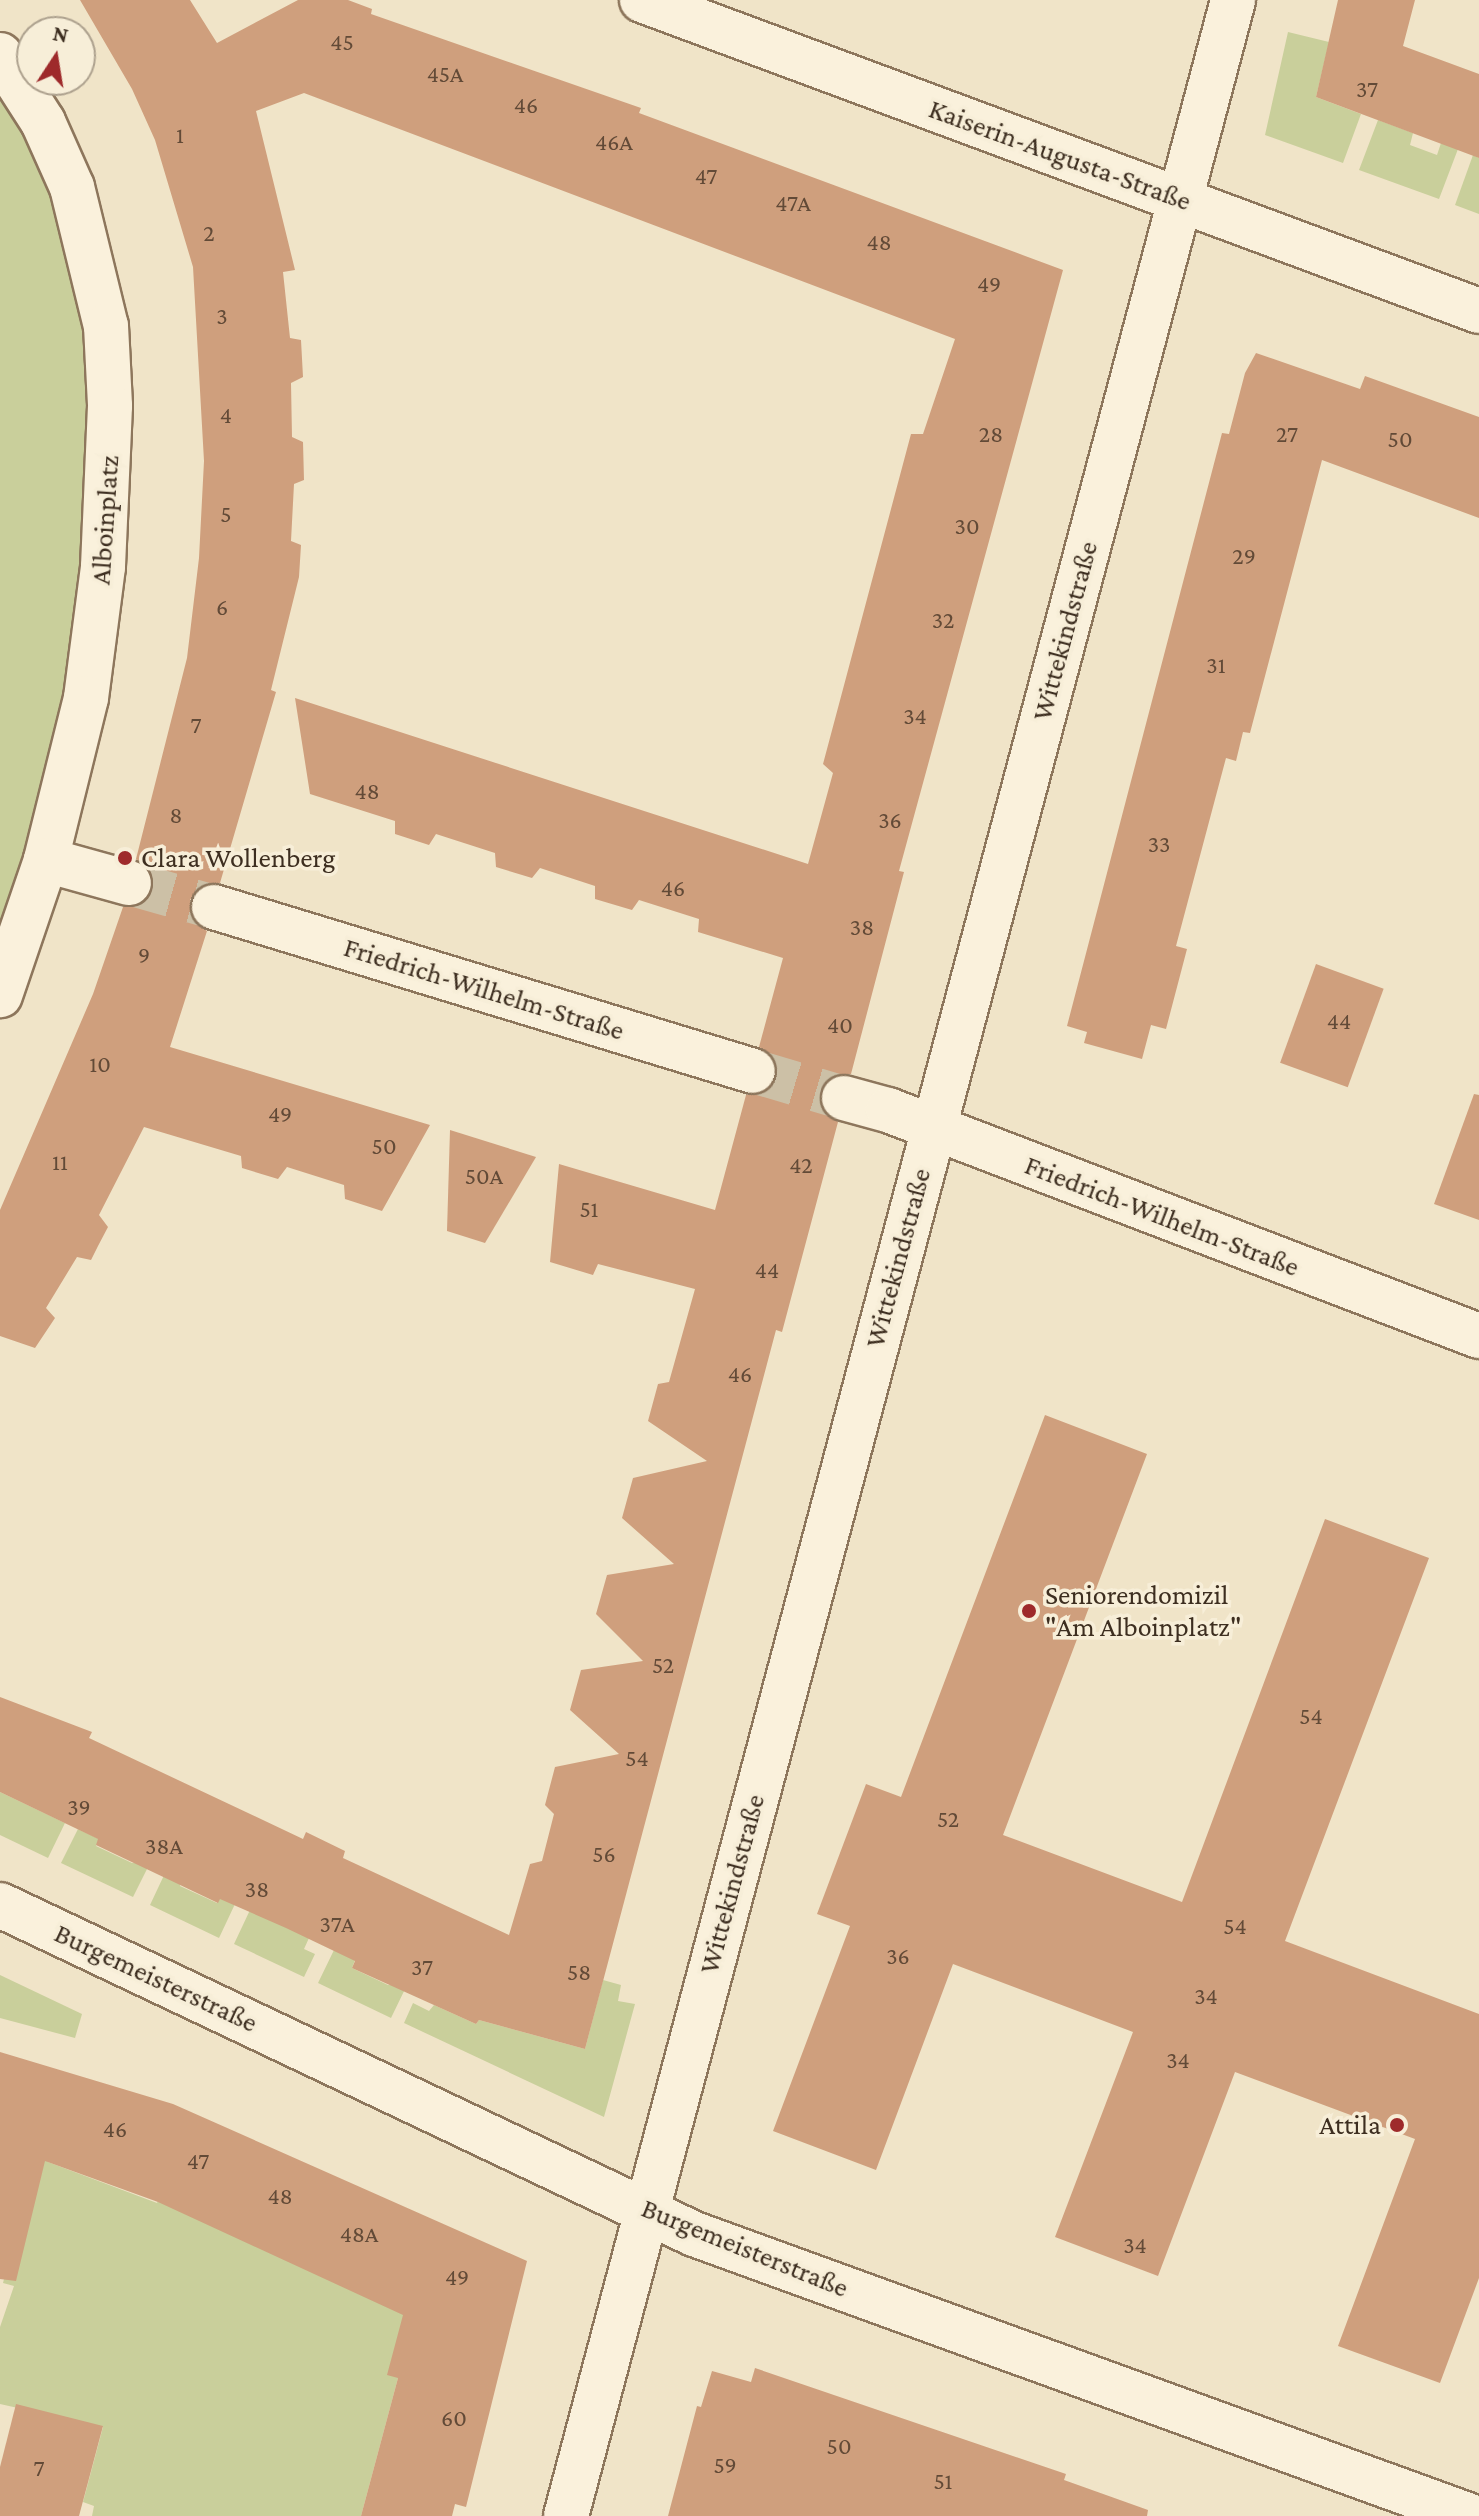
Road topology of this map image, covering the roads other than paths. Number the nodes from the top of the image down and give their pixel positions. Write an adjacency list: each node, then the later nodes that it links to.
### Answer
1 (642, 0): 4 (street, Kaiserin-Augusta-Straße)
2 (1233, 0): 4 (street, Wittekindstraße)
3 (0, 55): 6 (street, Alboinplatz)
4 (1181, 199): 5 (street, Kaiserin-Augusta-Straße); 12 (street, Wittekindstraße)
5 (1479, 311)
6 (46, 860): 7 (street); 9 (street, Alboinplatz)
7 (129, 883)
8 (214, 907): 10 (street, Friedrich-Wilhelm-Straße)
9 (0, 995)
10 (753, 1071)
11 (844, 1098): 12 (street, Friedrich-Wilhelm-Straße)
12 (932, 1129): 13 (street, Friedrich-Wilhelm-Straße); 15 (street, Wittekindstraße)
13 (1479, 1336)
14 (0, 1905): 15 (street, Burgemeisterstraße)
15 (647, 2210): 16 (street, Wittekindstraße); 17 (street, Burgemeisterstraße)
16 (566, 2516)
17 (1470, 2516)

